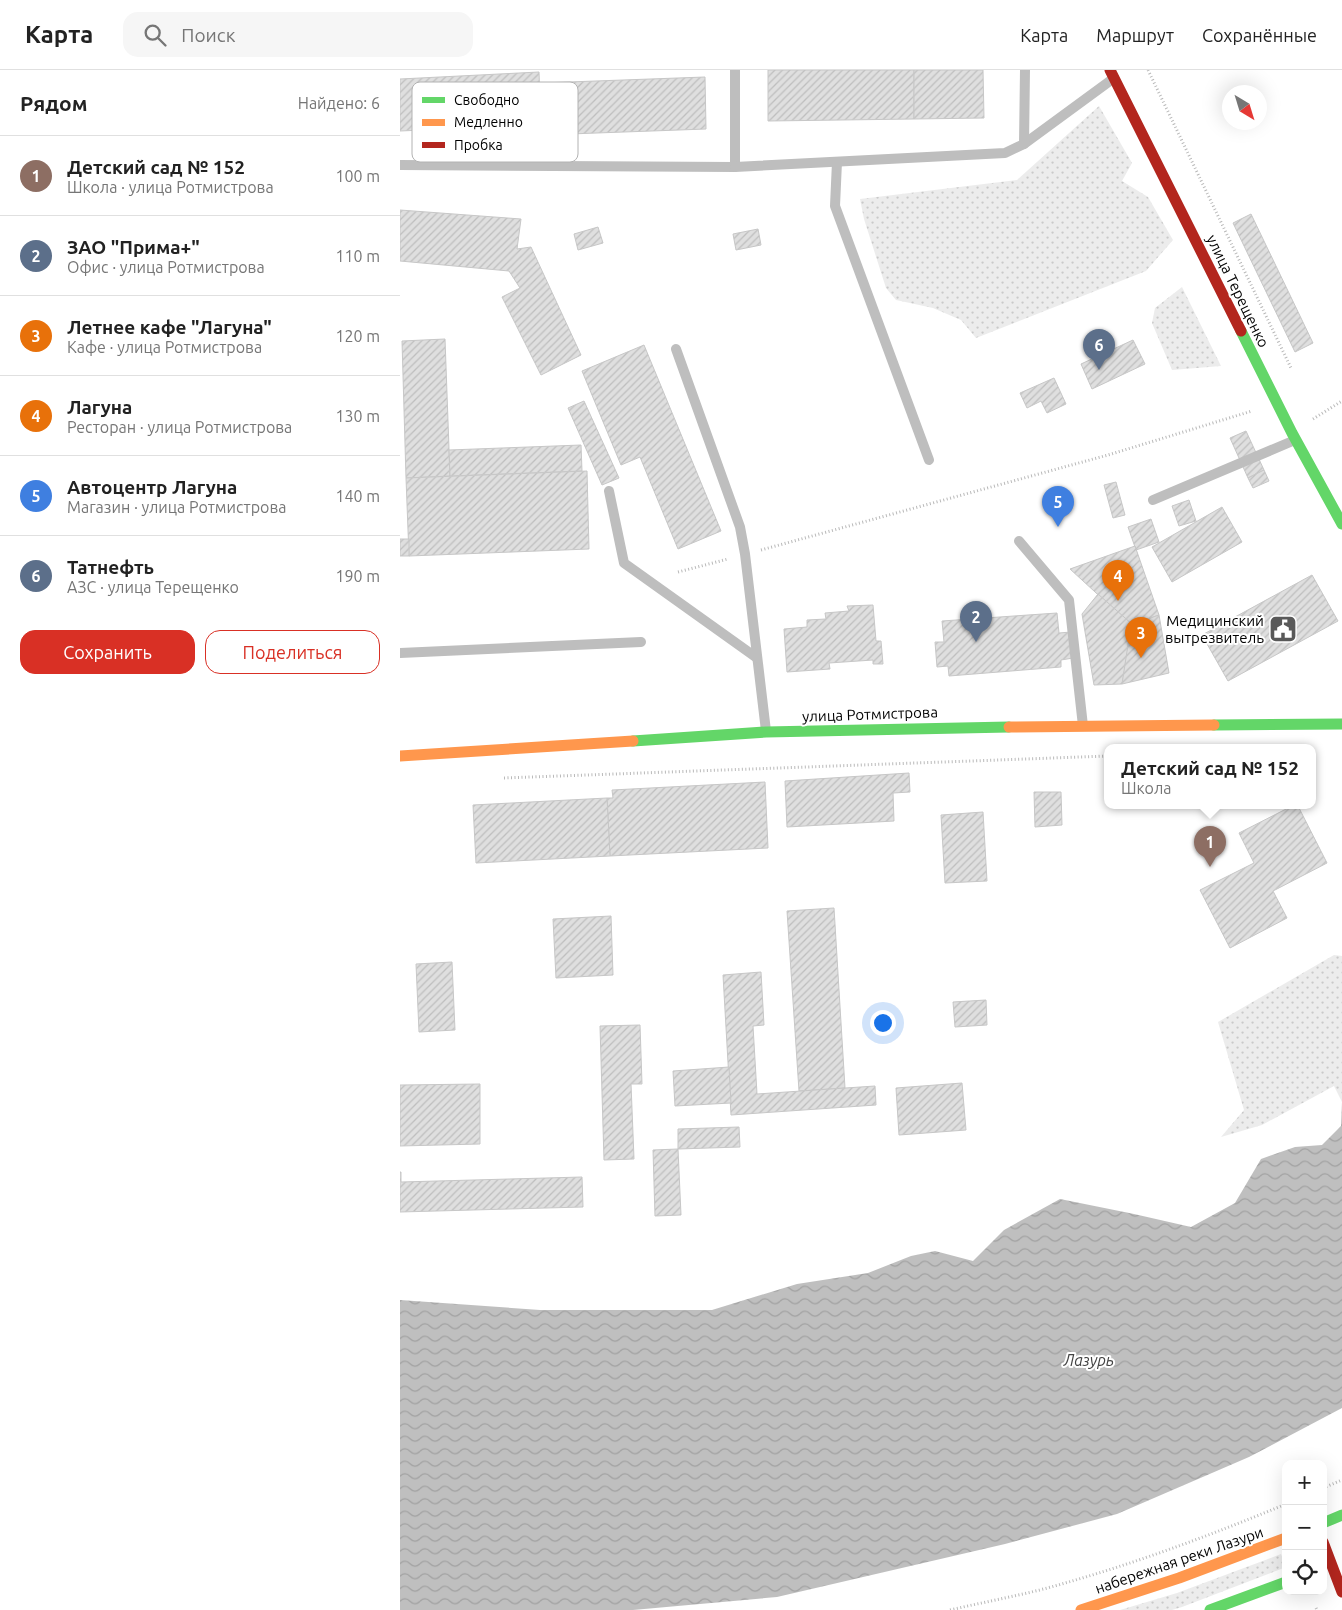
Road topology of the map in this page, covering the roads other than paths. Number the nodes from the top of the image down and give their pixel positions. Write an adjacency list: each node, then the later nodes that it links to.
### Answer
1 (735, 70): 7 (lane)
2 (1026, 70): 4 (lane)
3 (1112, 74): 4 (lane); 9 (street, улица Терещенко)
4 (1024, 144): 5 (lane)
5 (837, 162): 7 (lane); 10 (lane)
6 (400, 165): 7 (lane)
7 (735, 167)
8 (676, 348): 17 (lane)
9 (1294, 436): 12 (lane); 13 (street, улица Терещенко)
10 (929, 460)
11 (609, 491): 17 (lane)
12 (1153, 500)
13 (1342, 524)
14 (1019, 541): 19 (lane)
15 (641, 642): 16 (lane)
16 (400, 653)
17 (757, 658): 20 (lane)
18 (1342, 724): 19 (street, улица Ротмистрова)
19 (1083, 727): 20 (street, улица Ротмистрова)
20 (766, 732): 21 (street, улица Ротмистрова)
21 (400, 756)
22 (1342, 1514): 23 (street)
23 (1327, 1521)
24 (1282, 1539): 29 (street, набережная реки Лазури)
25 (1326, 1550): 26 (street)
26 (1332, 1563): 28 (street)
27 (1282, 1583): 30 (street)
28 (1342, 1592)
29 (1081, 1610)
30 (1210, 1610)

